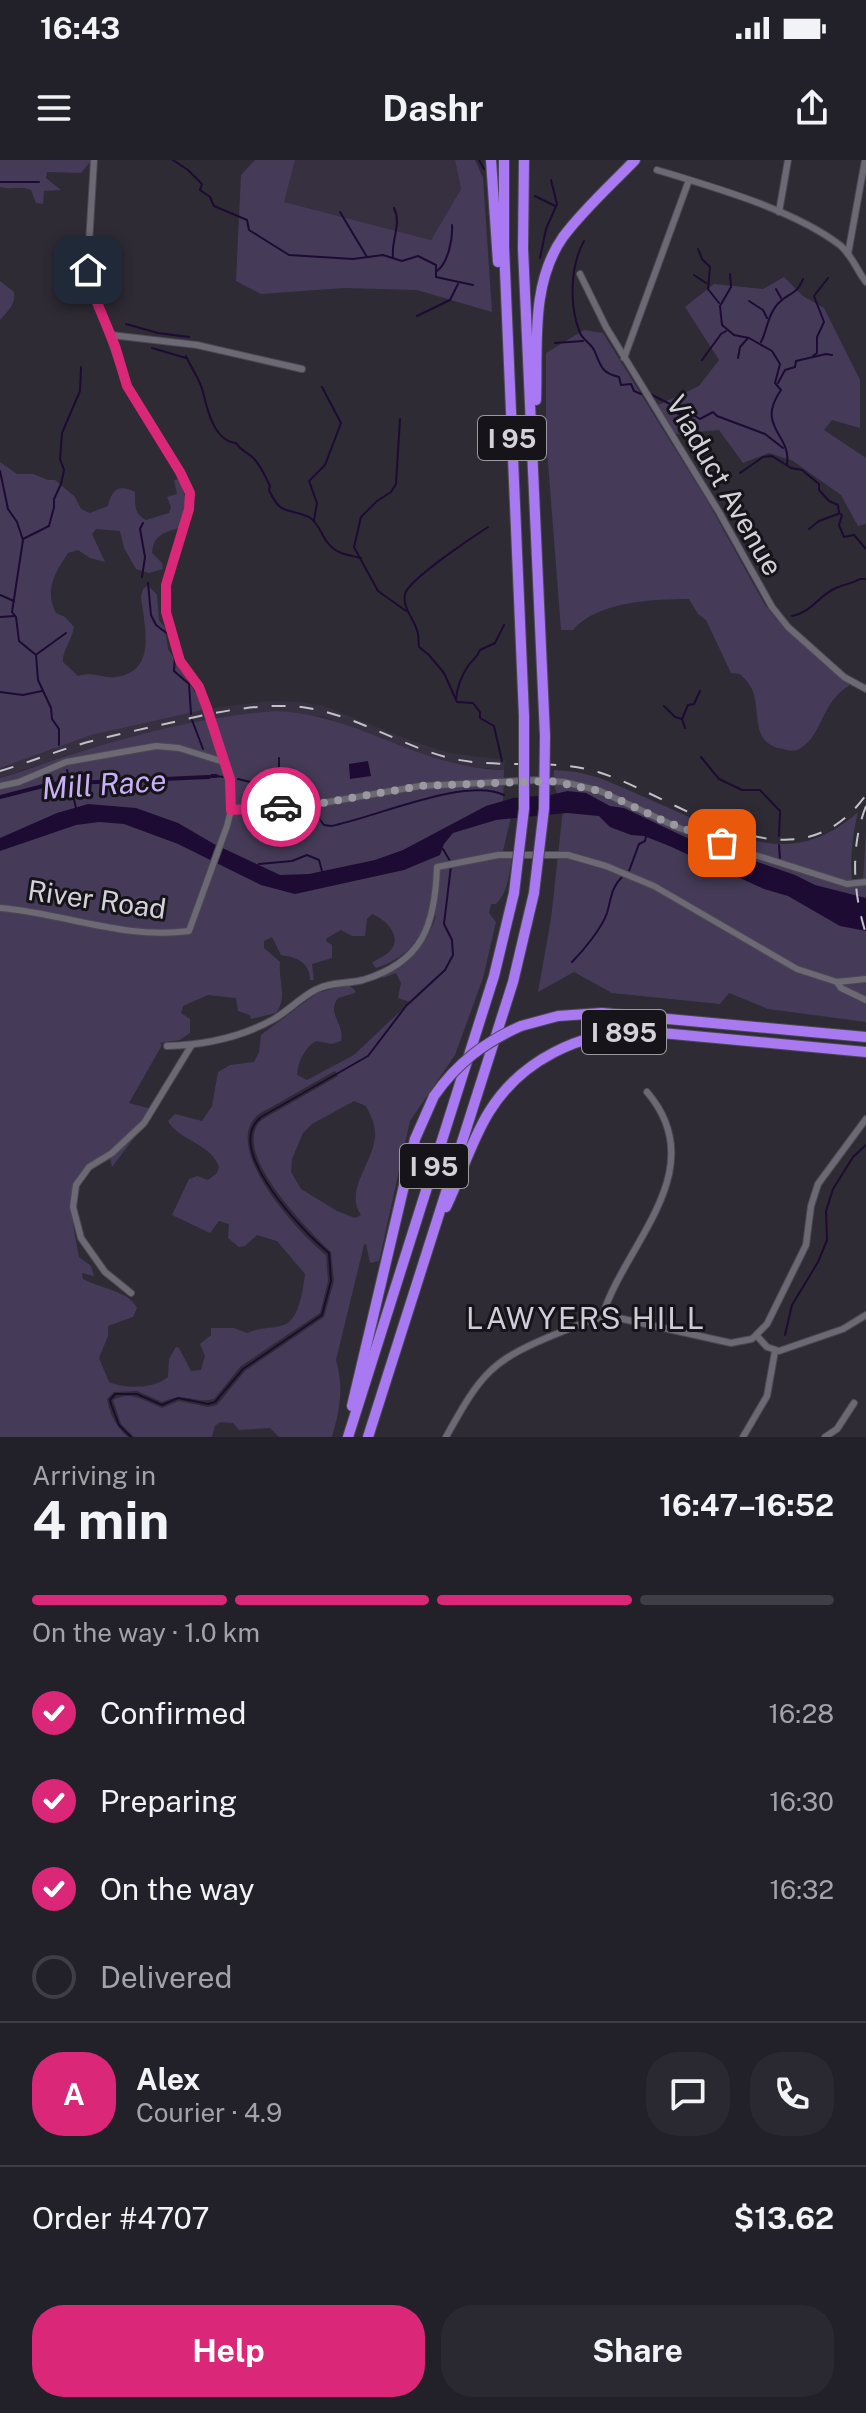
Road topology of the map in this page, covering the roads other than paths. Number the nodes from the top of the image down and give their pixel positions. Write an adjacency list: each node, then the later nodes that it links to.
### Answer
1 (94, 160): 14 (street)
2 (491, 160): 15 (highway)
3 (504, 160): 15 (highway, I 95)
4 (524, 160): 18 (highway, I 95)
5 (636, 160): 18 (highway)
6 (788, 160): 10 (street)
7 (865, 160): 11 (street)
8 (657, 170): 9 (street)
9 (689, 180): 10 (street); 16 (street)
10 (779, 212): 11 (street)
11 (848, 254): 13 (street)
12 (580, 274): 16 (street, Viaduct Avenue)
13 (866, 282)
14 (111, 335): 17 (street); 20 (street)
15 (508, 345): 42 (highway, I 95, bridge)
16 (624, 358): 19 (street, Viaduct Avenue)
17 (302, 369)
18 (533, 475): 34 (highway, I 95, bridge)
19 (866, 689)
20 (224, 762): 21 (street); 22 (street)
21 (0, 786)
22 (231, 810): 23 (street); 24 (street, River Road)
23 (866, 882)
24 (0, 908)
25 (866, 979): 26 (street)
26 (837, 982): 27 (street); 30 (street)
27 (866, 1000)
28 (866, 1037): 42 (highway, I 895, bridge)
29 (167, 1046): 30 (street)
30 (191, 1046): 35 (street)
31 (866, 1052): 34 (highway, I 895)
32 (647, 1092): 36 (street)
33 (866, 1119): 39 (street)
34 (429, 1243): 43 (highway, I 95)
35 (131, 1293)
36 (602, 1317): 39 (street); 44 (street)
37 (863, 1317): 38 (street); 40 (street)
38 (866, 1327)
39 (757, 1336): 40 (street)
40 (775, 1351): 45 (street)
41 (854, 1403): 46 (street)
42 (346, 1437)
43 (368, 1437)
44 (446, 1437)
45 (743, 1437)
46 (825, 1437)

